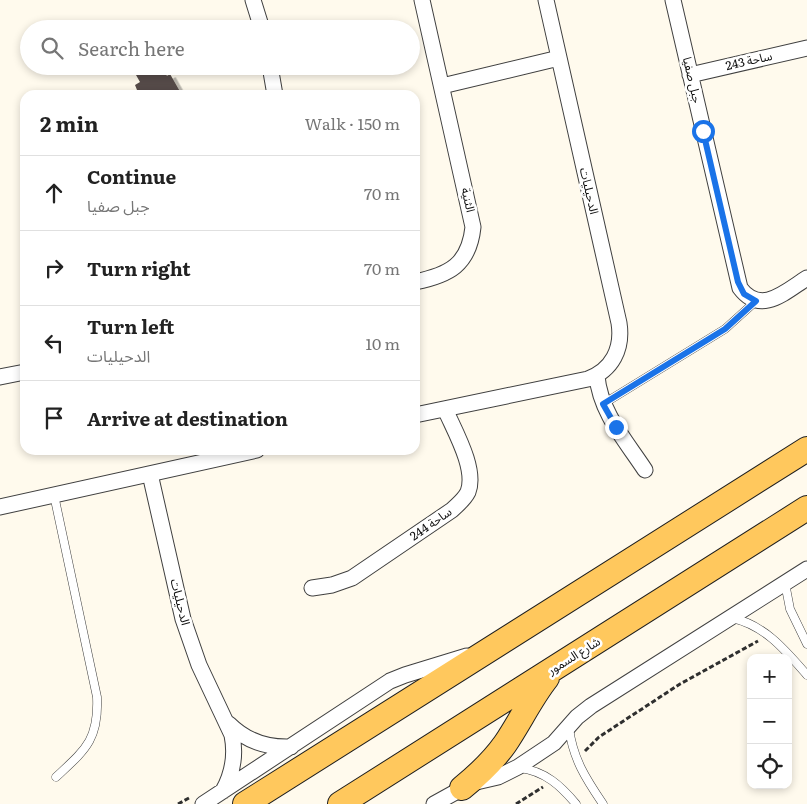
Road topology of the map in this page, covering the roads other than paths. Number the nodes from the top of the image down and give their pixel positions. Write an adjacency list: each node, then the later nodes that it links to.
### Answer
1 (253, 0): 5 (street)
2 (422, 0): 10 (street, الثنية)
3 (546, 0): 7 (street, الدحيليات)
4 (673, 0): 9 (street, جبل صفيا)
5 (259, 20)
6 (807, 48): 9 (street, ساحة 243)
7 (559, 58): 10 (street); 16 (street, الدحيليات)
8 (272, 75): 11 (street)
9 (690, 75): 14 (street, جبل صفيا)
10 (442, 86): 13 (street, الثنية)
11 (274, 90)
12 (807, 278): 14 (street)
13 (420, 281)
14 (756, 301): 18 (lane)
15 (20, 373): 17 (street)
16 (597, 376): 18 (street); 19 (street)
17 (0, 377)
18 (603, 404): 23 (street)
19 (445, 409): 20 (street); 30 (street, ساحة 244)
20 (420, 414)
21 (807, 449): 33 (main road)
22 (223, 455): 24 (street)
23 (645, 470)
24 (150, 474): 25 (street); 36 (street, الدحيليات)
25 (54, 495): 26 (street); 40 (lane)
26 (0, 507)
27 (807, 508): 34 (main road, شارع السمور)
28 (807, 569): 29 (street)
29 (785, 583): 31 (street); 32 (lane)
30 (312, 588)
31 (730, 617): 35 (lane); 37 (street)
32 (807, 644)
33 (490, 648): 38 (street); 45 (main road)
34 (556, 668): 41 (main road); 46 (main road, شارع السمور)
35 (806, 673)
36 (228, 723): 38 (street, الدحيليات); 42 (street, الدحيليات)
37 (569, 728): 39 (street); 43 (lane)
38 (291, 747): 42 (street)
39 (518, 767): 41 (street); 48 (lane)
40 (56, 777)
41 (462, 788): 47 (street)
42 (224, 791): 44 (street)
43 (600, 803)
44 (203, 804)
45 (245, 804)
46 (340, 804)
47 (434, 804)
48 (576, 804)

